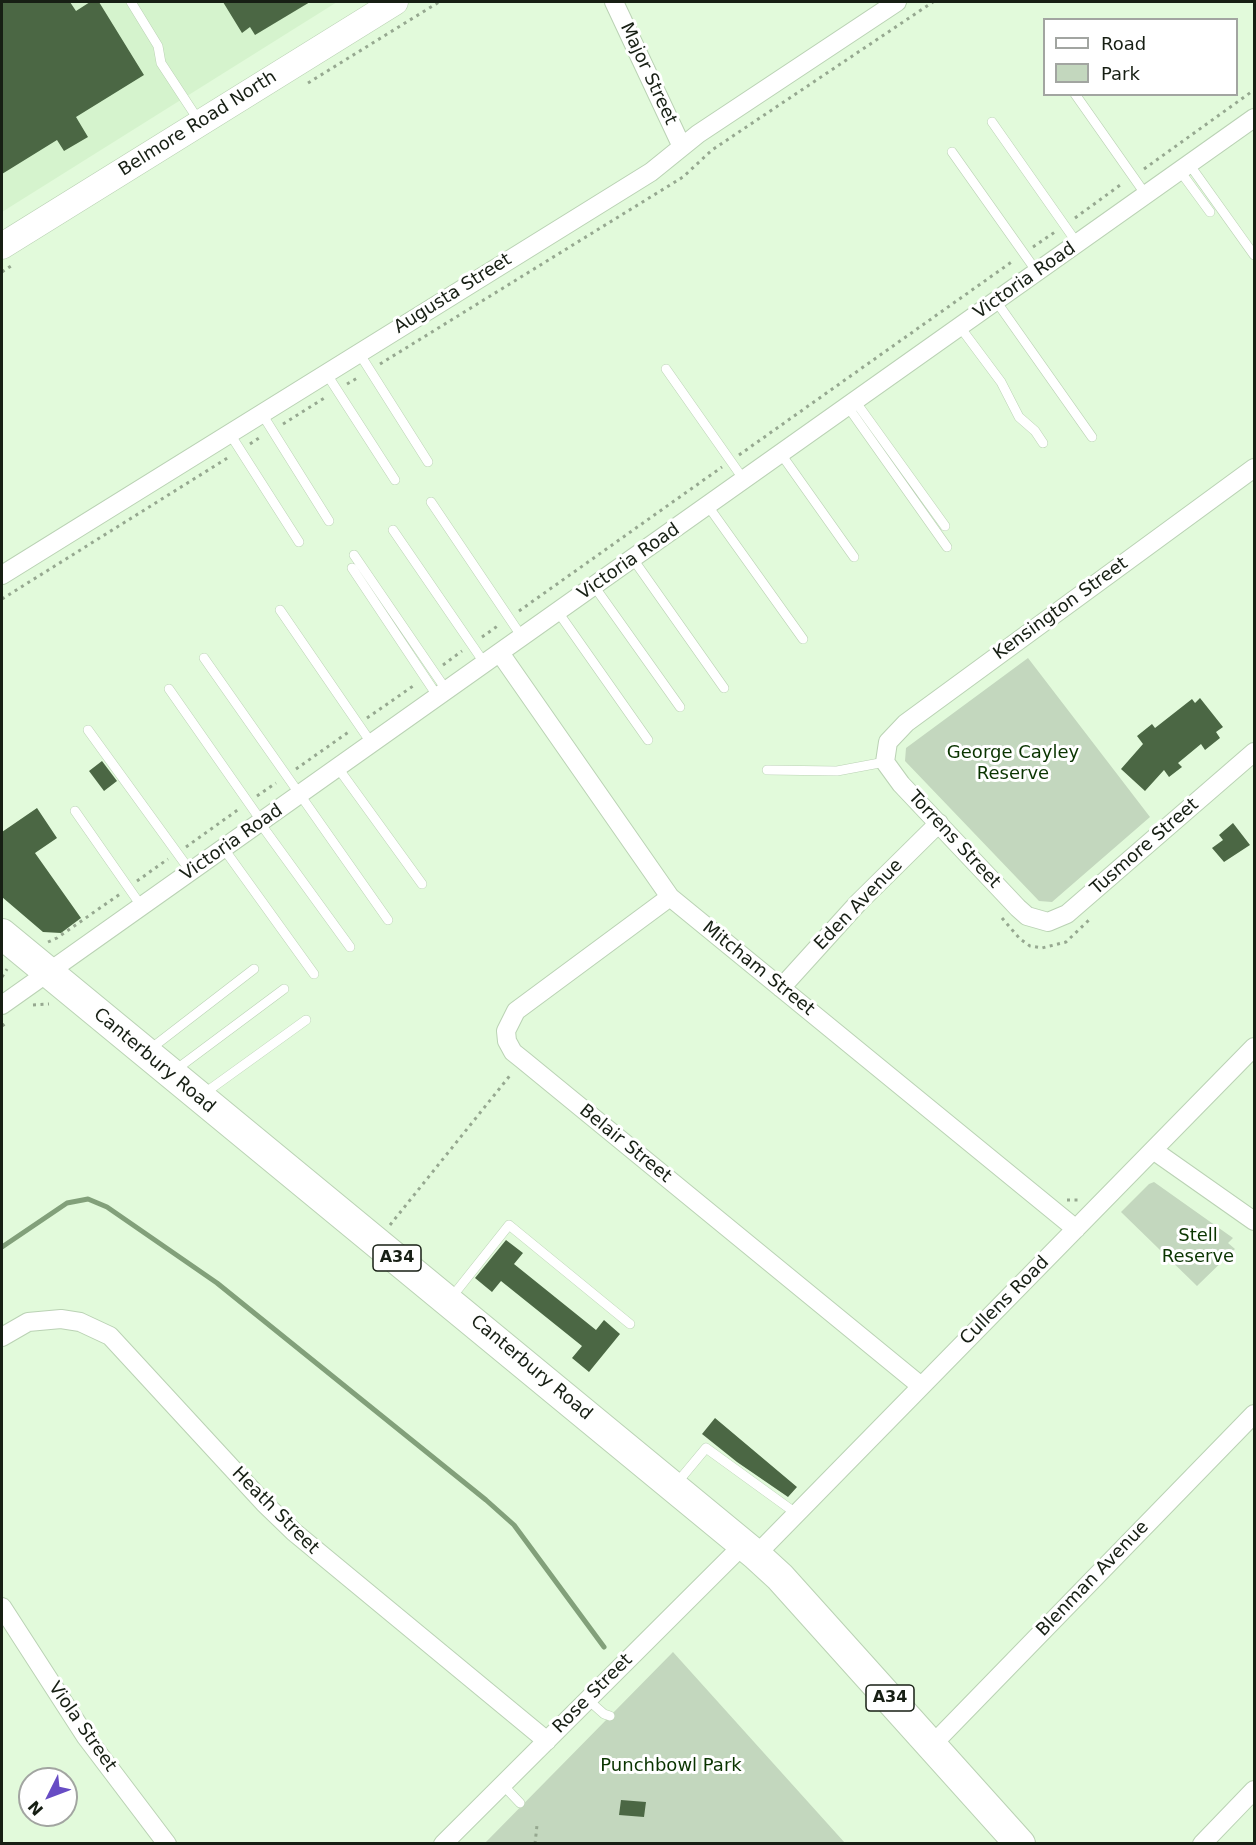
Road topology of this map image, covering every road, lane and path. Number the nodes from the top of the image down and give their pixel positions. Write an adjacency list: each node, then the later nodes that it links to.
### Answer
1 (131, 2): 9 (lane)
2 (396, 2): 9 (main road, Belmore Road North)
3 (614, 2): 10 (street, Major Street)
4 (897, 2): 10 (street, Augusta Street)
5 (1254, 90): 13 (path)
6 (1076, 96): 13 (lane)
7 (1254, 118): 12 (street, Victoria Road)
8 (992, 122): 16 (lane)
9 (200, 123): 18 (main road, Belmore Road North)
10 (682, 147): 24 (street, Augusta Street)
11 (952, 152): 19 (lane)
12 (1184, 167): 14 (street, Victoria Road); 15 (lane); 20 (lane)
13 (1133, 176): 14 (lane); 16 (path)
14 (1146, 195): 17 (street, Victoria Road)
15 (1210, 212)
16 (1065, 225): 17 (lane); 19 (path)
17 (1077, 243): 21 (street, Victoria Road)
18 (2, 246)
19 (1023, 254): 21 (lane); 33 (path)
20 (1254, 255)
21 (1037, 272): 22 (street, Victoria Road)
22 (996, 301): 23 (street, Victoria Road); 30 (lane)
23 (960, 327): 27 (street, Victoria Road); 31 (lane)
24 (359, 353): 26 (street, Augusta Street); 34 (lane)
25 (666, 369): 33 (lane)
26 (326, 373): 28 (street, Augusta Street); 36 (lane)
27 (851, 404): 32 (street, Victoria Road); 41 (lane); 44 (lane)
28 (262, 414): 29 (street, Augusta Street); 40 (lane)
29 (230, 434): 43 (lane); 49 (street, Augusta Street)
30 (1092, 437)
31 (1043, 443)
32 (781, 454): 37 (street, Victoria Road); 46 (lane)
33 (730, 461): 37 (lane); 53 (path)
34 (428, 462)
35 (1254, 468): 70 (street, Kensington Street)
36 (395, 480)
37 (744, 480): 39 (street, Victoria Road)
38 (431, 502): 53 (lane)
39 (708, 506): 47 (street, Victoria Road); 55 (lane)
40 (329, 521)
41 (945, 526)
42 (393, 530): 56 (lane)
43 (299, 542)
44 (947, 547)
45 (354, 555): 60 (lane)
46 (854, 557)
47 (633, 559): 50 (street, Victoria Road); 61 (lane)
48 (352, 568): 60 (lane)
49 (2, 575)
50 (594, 586): 52 (street, Victoria Road); 64 (lane)
51 (280, 610): 65 (lane)
52 (558, 612): 54 (street, Victoria Road); 67 (lane)
53 (509, 618): 54 (lane); 56 (path)
54 (522, 637): 57 (street, Victoria Road)
55 (803, 639)
56 (471, 645): 59 (lane); 60 (path)
57 (500, 653): 59 (street, Victoria Road); 84 (street, Mitcham Street)
58 (204, 658): 73 (lane)
59 (484, 664): 63 (street, Victoria Road)
60 (429, 674): 63 (lane); 65 (path)
61 (724, 688)
62 (169, 689): 75 (lane)
63 (443, 694): 68 (street, Victoria Road)
64 (681, 707)
65 (359, 725): 68 (lane); 73 (path)
66 (88, 730): 80 (lane)
67 (648, 740)
68 (372, 744): 71 (street, Victoria Road)
69 (1254, 752): 88 (street, Tusmore Street)
70 (885, 762): 72 (lane); 78 (street, Torrens Street)
71 (338, 768): 74 (street, Victoria Road); 82 (lane)
72 (767, 770)
73 (285, 776): 74 (lane); 75 (path)
74 (299, 796): 77 (street, Victoria Road); 89 (lane)
75 (248, 803): 77 (lane); 80 (path)
76 (75, 810): 83 (lane)
77 (261, 823): 79 (street, Victoria Road); 92 (lane)
78 (939, 823): 88 (street, Torrens Street); 99 (street, Eden Avenue)
79 (224, 849): 81 (street, Victoria Road); 96 (lane)
80 (177, 853): 81 (lane); 83 (path)
81 (191, 872): 85 (street, Victoria Road)
82 (422, 884)
83 (129, 888): 85 (lane); 91 (path)
84 (670, 897): 99 (street, Mitcham Street); 104 (street, Belair Street)
85 (142, 907): 95 (street, Victoria Road)
86 (995, 910): 87 (path)
87 (1096, 911)
88 (1027, 916)
89 (388, 920)
90 (2, 934): 95 (highway, Canterbury Road / A34)
91 (45, 943)
92 (350, 947)
93 (7, 969): 97 (path)
94 (254, 969): 103 (lane)
95 (48, 973): 100 (street, Victoria Road); 103 (highway, Canterbury Road / A34)
96 (314, 974)
97 (2, 977)
98 (284, 988): 105 (lane)
99 (780, 988): 112 (street, Mitcham Street)
100 (2, 1005)
101 (306, 1020): 106 (lane)
102 (1254, 1047): 107 (street, Cullens Road)
103 (145, 1054): 105 (highway, Canterbury Road / A34)
104 (523, 1060): 111 (path); 116 (street, Belair Street)
105 (170, 1074): 106 (highway, Canterbury Road / A34)
106 (198, 1098): 113 (highway, Canterbury Road / A34)
107 (1153, 1150): 110 (street); 112 (street, Cullens Road)
108 (1066, 1200): 109 (path)
109 (1083, 1200)
110 (1254, 1221)
111 (389, 1226)
112 (1076, 1229): 116 (street, Cullens Road)
113 (449, 1300): 114 (lane); 118 (highway, Canterbury Road / A34)
114 (630, 1324)
115 (2, 1337): 124 (street, Heath Street)
116 (921, 1386): 119 (street, Cullens Road)
117 (1254, 1414): 125 (street, Blenman Avenue)
118 (675, 1486): 119 (lane); 120 (highway, Canterbury Road / A34)
119 (797, 1514): 120 (street, Cullens Road)
120 (750, 1550): 122 (street, Rose Street); 125 (highway, Canterbury Road / A34)
121 (2, 1607): 130 (street, Viola Street)
122 (587, 1699): 123 (lane); 124 (street, Rose Street)
123 (610, 1716)
124 (547, 1741): 126 (street, Rose Street)
125 (932, 1744): 133 (highway, Canterbury Road / A34)
126 (502, 1784): 128 (lane); 131 (street, Rose Street)
127 (1254, 1790): 134 (street)
128 (520, 1803)
129 (539, 1824): 132 (path)
130 (167, 1844)
131 (443, 1844)
132 (535, 1844)
133 (1020, 1844)
134 (1202, 1844)

